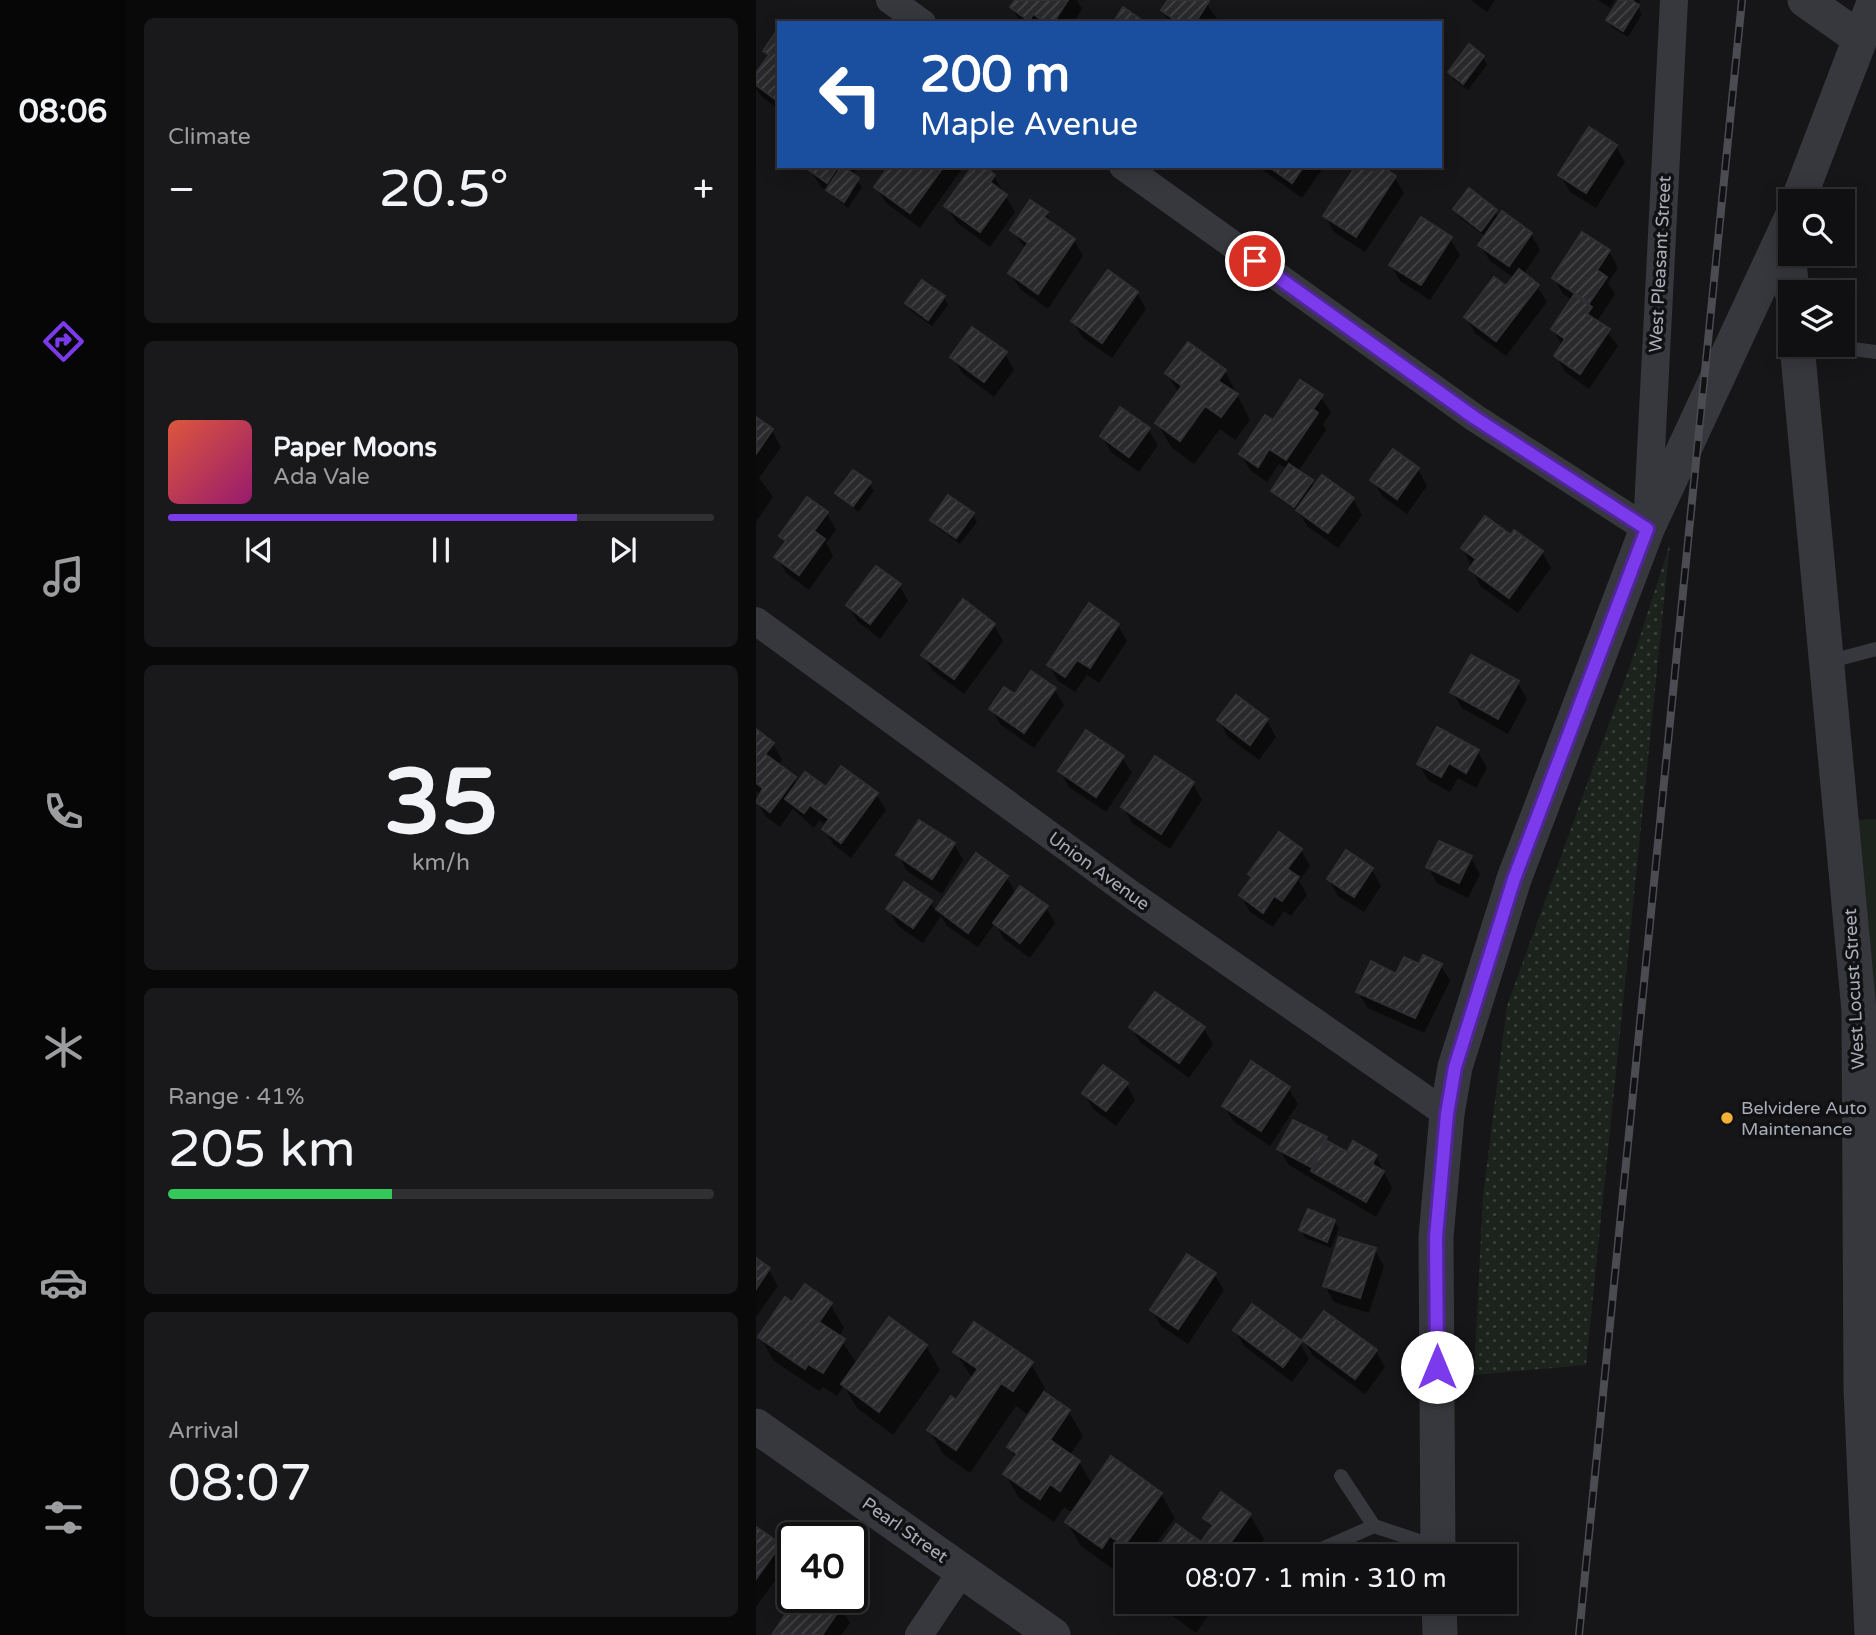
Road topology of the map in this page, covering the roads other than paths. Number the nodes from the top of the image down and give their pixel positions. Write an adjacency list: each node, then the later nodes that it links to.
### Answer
1 (890, 0): 5 (street)
2 (1674, 0): 13 (street, West Pleasant Street)
3 (1805, 0): 6 (street)
4 (1875, 0): 6 (street)
5 (919, 21)
6 (1859, 38): 8 (street)
7 (1126, 168): 13 (street)
8 (1802, 189)
9 (1778, 246): 13 (street, West Pleasant Street)
10 (1855, 349): 11 (lane)
11 (1876, 352)
12 (1798, 357): 16 (street, West Locust Street)
13 (1647, 529): 17 (street, West Pleasant Street)
14 (756, 621): 17 (street, Union Avenue)
15 (1876, 649): 16 (lane)
16 (1826, 662): 25 (street, West Locust Street)
17 (1447, 1114): 23 (street, West Pleasant Street)
18 (756, 1426): 24 (street, Pearl Street)
19 (1342, 1476): 20 (lane)
20 (1374, 1526): 21 (lane); 22 (lane)
21 (1333, 1544)
22 (1418, 1544)
23 (1438, 1544)
24 (962, 1571): 27 (street); 28 (street, Pearl Street)
25 (1872, 1578): 30 (street, West Locust Street)
26 (1439, 1614): 29 (street)
27 (919, 1635)
28 (1053, 1635)
29 (1440, 1635)
30 (1872, 1635)

